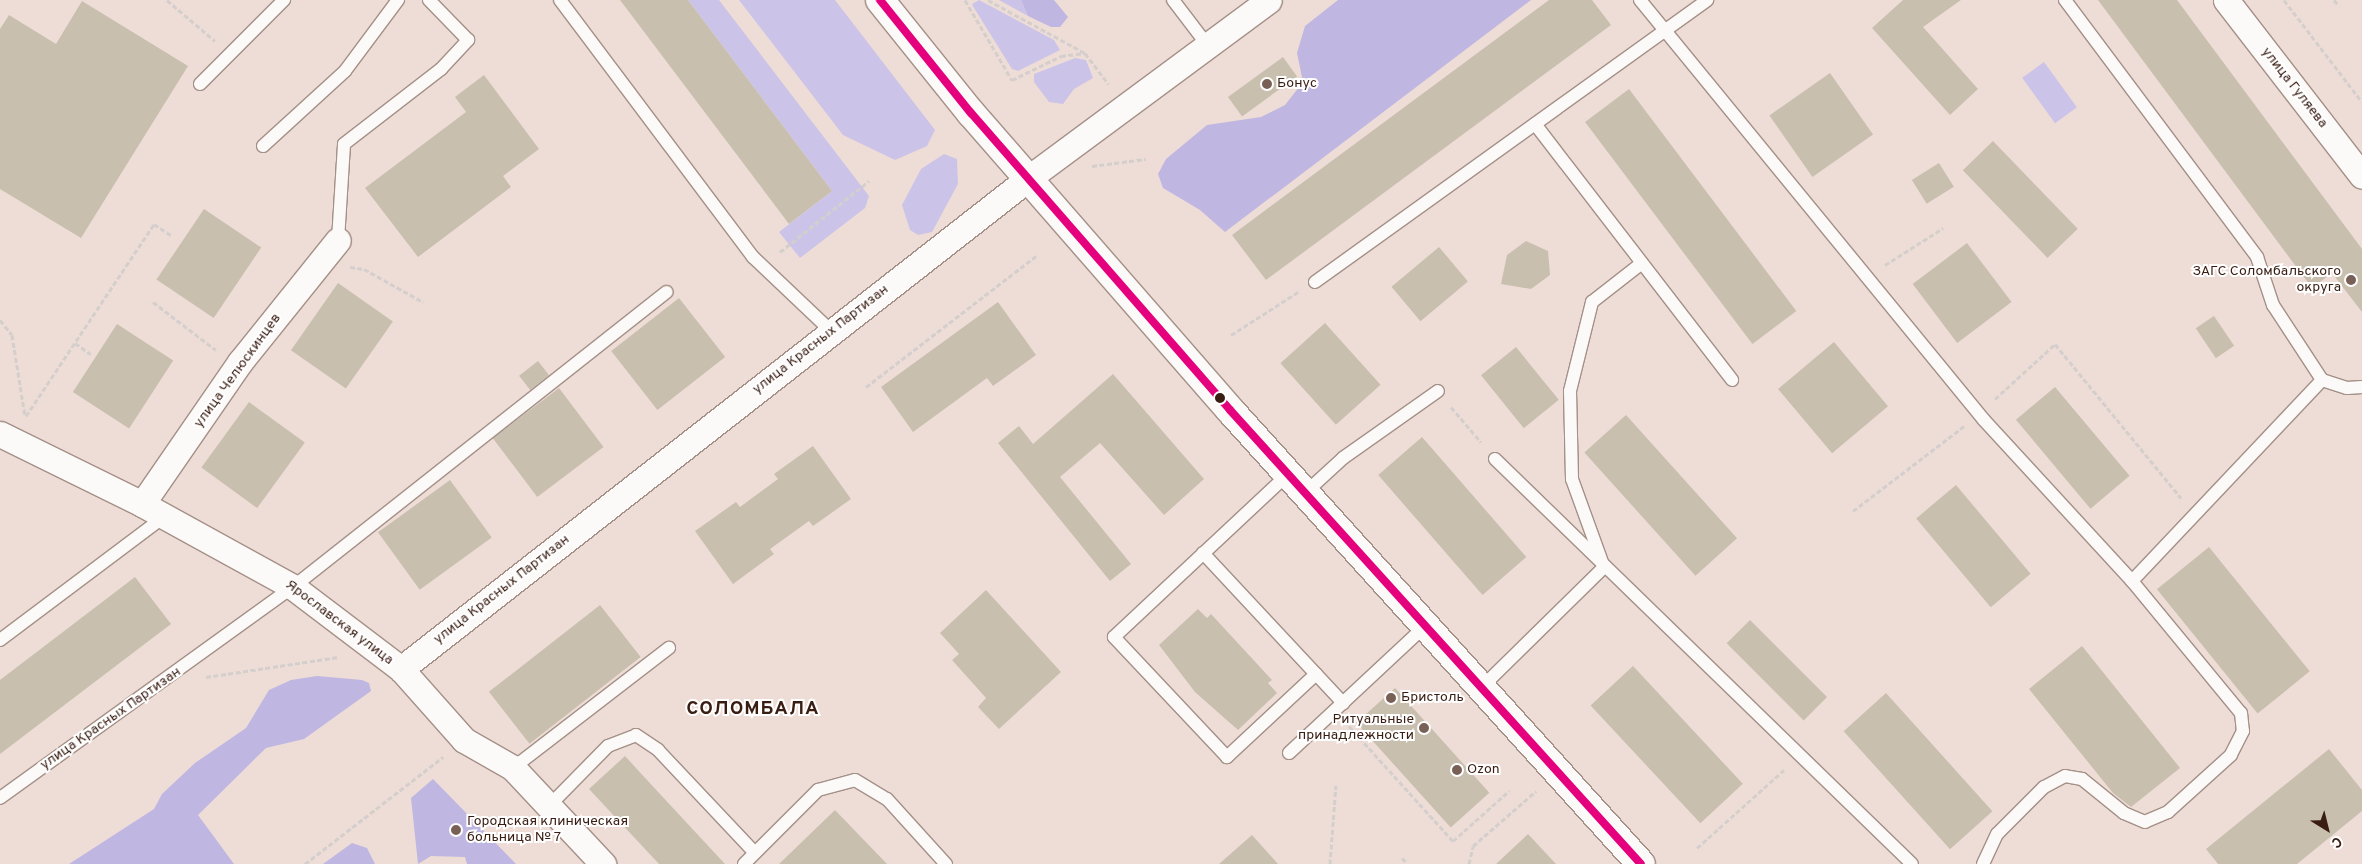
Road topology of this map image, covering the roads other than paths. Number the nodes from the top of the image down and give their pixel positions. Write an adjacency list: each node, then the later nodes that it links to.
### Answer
1 (284, 0): 14 (lane)
2 (398, 0): 16 (lane)
3 (429, 0): 19 (lane)
4 (560, 0): 23 (lane)
5 (880, 0): 18 (main road)
6 (1173, 0): 13 (lane)
7 (1269, 0): 13 (street, улица Красных Партизан)
8 (1640, 0): 12 (lane)
9 (1707, 0): 12 (lane)
10 (2065, 0): 25 (lane)
11 (2226, 0): 17 (street, улица Гуляева)
12 (1663, 32): 15 (lane); 35 (lane)
13 (1208, 46): 18 (street, улица Красных Партизан)
14 (200, 84)
15 (1535, 124): 20 (lane); 21 (lane)
16 (262, 146)
17 (2362, 176)
18 (1030, 177): 23 (street, улица Красных Партизан); 30 (main road)
19 (338, 240): 31 (street, улица Челюскинцев)
20 (1642, 263): 24 (lane); 34 (lane)
21 (1315, 282)
22 (667, 292): 36 (lane, улица Красных Партизан)
23 (832, 332): 40 (street, улица Красных Партизан)
24 (1732, 380)
25 (2322, 380): 26 (lane); 35 (lane)
26 (2362, 387)
27 (1438, 391): 30 (lane)
28 (5, 437): 31 (street, Ярославская улица)
29 (1495, 459): 34 (lane)
30 (1296, 484): 33 (lane); 37 (main road)
31 (142, 504): 32 (street, Ярославская улица)
32 (165, 516): 36 (street, Ярославская улица); 38 (lane)
33 (1203, 553): 41 (lane); 41 (lane)
34 (1604, 566): 42 (lane); 53 (lane)
35 (2132, 581): 54 (lane)
36 (293, 587): 40 (street, Ярославская улица); 46 (lane, улица Красных Партизан)
37 (1425, 626): 42 (main road); 43 (lane)
38 (0, 640)
39 (669, 648): 45 (lane)
40 (402, 669): 45 (street, Ярославская улица)
41 (1316, 674): 43 (lane)
42 (1481, 688): 52 (main road)
43 (1339, 707): 44 (lane)
44 (1289, 753)
45 (513, 768): 47 (street, Ярославская улица)
46 (0, 798)
47 (547, 808): 48 (lane); 49 (street, Ярославская улица)
48 (755, 853): 50 (lane); 51 (lane)
49 (603, 864)
50 (744, 864)
51 (946, 864)
52 (1641, 864)
53 (1912, 864)
54 (1983, 864)

